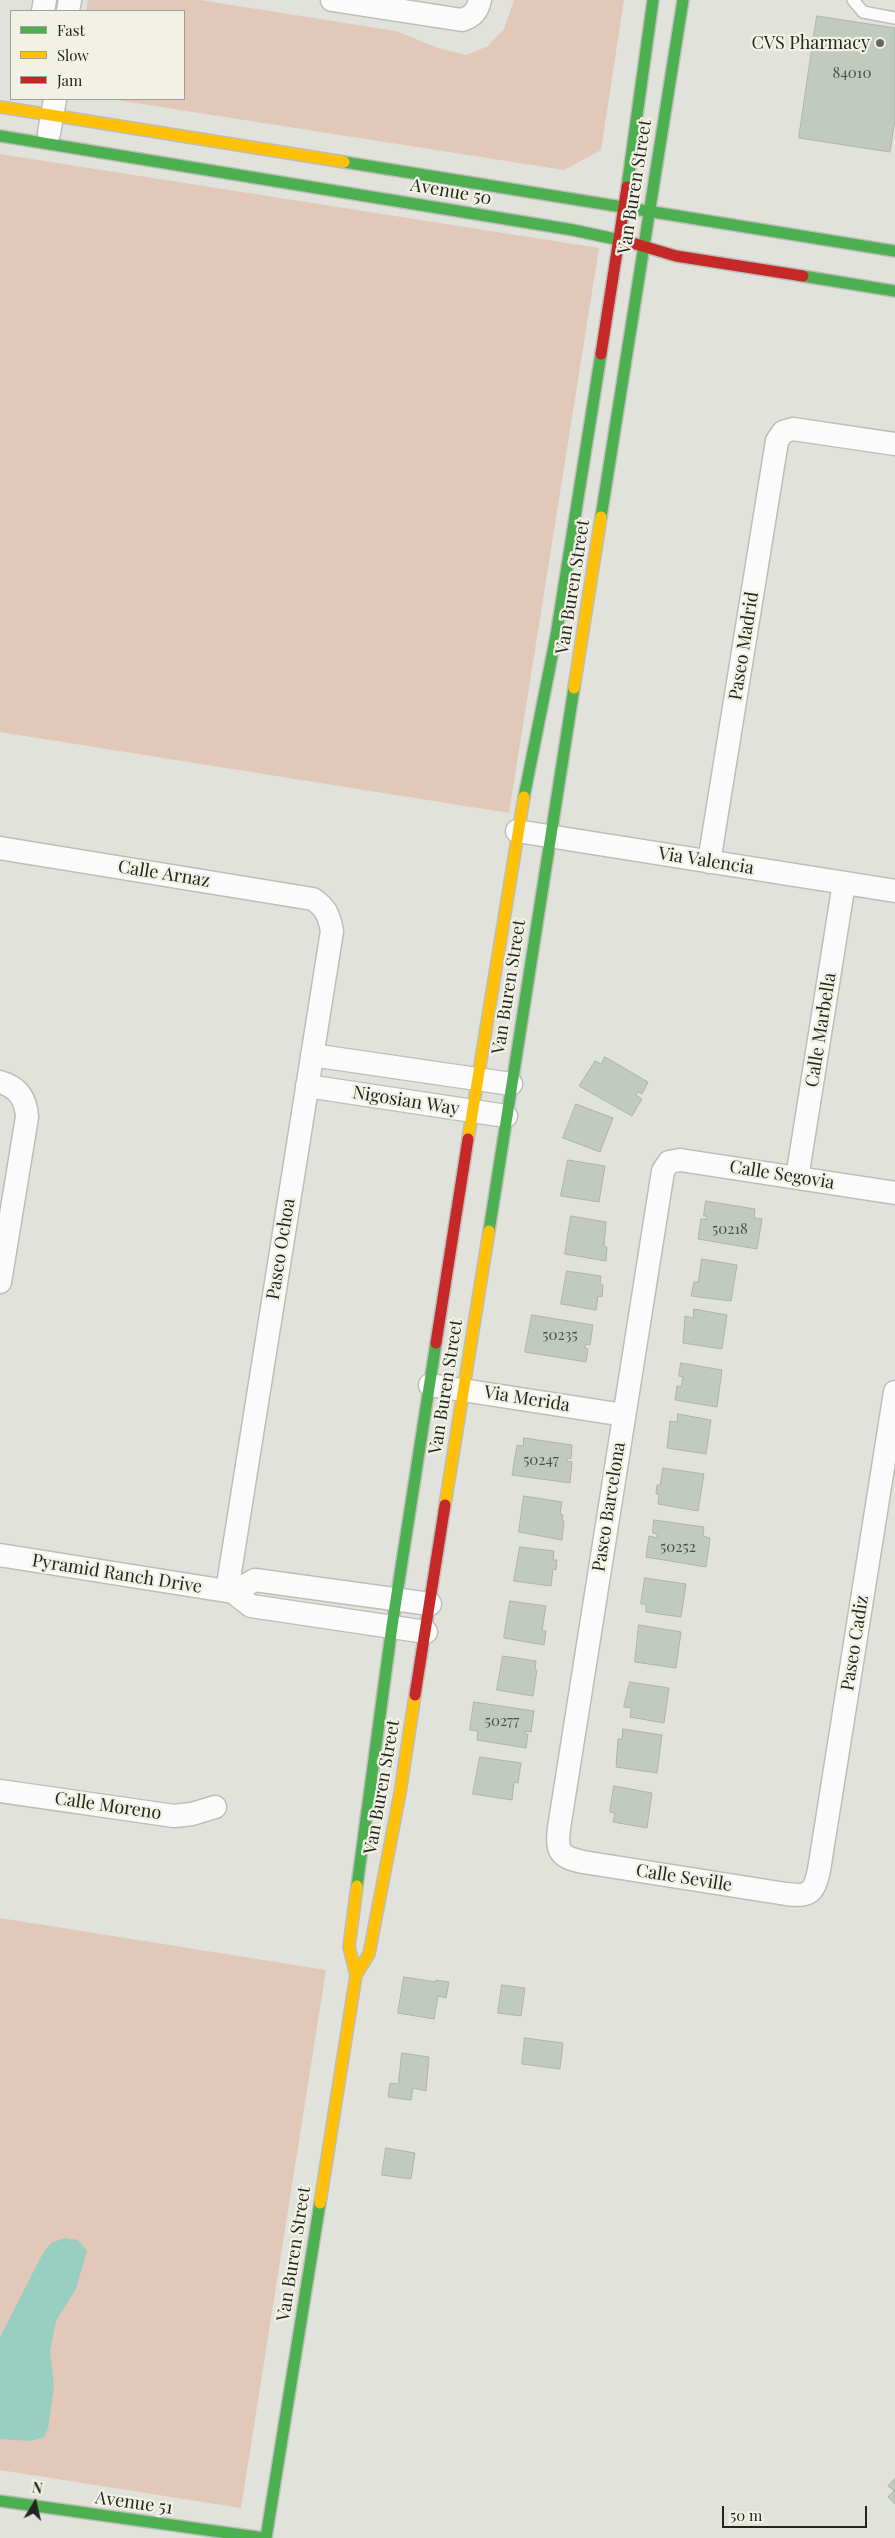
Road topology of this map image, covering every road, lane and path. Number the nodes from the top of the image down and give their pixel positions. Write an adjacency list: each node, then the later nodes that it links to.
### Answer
1 (332, 0): 5 (street)
2 (653, 0): 13 (street, Van Buren Street)
3 (683, 0): 14 (street, Van Buren Street)
4 (853, 0): 6 (lane)
5 (476, 8)
6 (895, 18)
7 (29, 105): 8 (street, Avenue 50); 9 (street, Avenue 50); 11 (street)
8 (53, 107): 12 (street); 13 (street, Avenue 50)
9 (0, 108)
10 (0, 136): 11 (street, Avenue 50)
11 (23, 140): 12 (street, Avenue 50)
12 (47, 144): 15 (street, Avenue 50)
13 (625, 206): 14 (street, Avenue 50); 15 (street, Van Buren Street)
14 (650, 212): 16 (street, Van Buren Street); 17 (street, Avenue 50)
15 (620, 239): 16 (street, Avenue 50); 22 (street, Van Buren Street)
16 (644, 247): 19 (street, Avenue 50); 23 (street, Van Buren Street)
17 (895, 251)
18 (868, 274): 19 (street)
19 (804, 277): 20 (street, Avenue 50)
20 (895, 291)
21 (895, 444): 25 (street, Paseo Madrid)
22 (517, 831): 23 (street, Via Valencia); 30 (street, Van Buren Street)
23 (552, 837): 25 (street, Via Valencia); 32 (street, Van Buren Street)
24 (0, 848): 28 (street, Calle Arnaz)
25 (710, 862): 26 (street, Via Valencia)
26 (844, 883): 27 (street, Via Valencia); 37 (street, Calle Marbella)
27 (895, 891)
28 (325, 907): 29 (street, Paseo Ochoa)
29 (312, 1055): 30 (street, Nigosian Way); 33 (street, Paseo Ochoa)
30 (478, 1080): 32 (street, Nigosian Way); 34 (street, Van Buren Street)
31 (0, 1082): 39 (street)
32 (511, 1084): 35 (street, Van Buren Street)
33 (307, 1086): 34 (street, Nigosian Way); 45 (street, Paseo Ochoa)
34 (472, 1112): 35 (street, Nigosian Way); 40 (street, Van Buren Street)
35 (506, 1116): 41 (street, Van Buren Street)
36 (669, 1162): 37 (street, Calle Segovia); 43 (street, Paseo Barcelona)
37 (798, 1178): 38 (street, Calle Segovia)
38 (895, 1193)
39 (0, 1282)
40 (430, 1384): 41 (street, Via Merida); 46 (street, Van Buren Street)
41 (464, 1389): 43 (street, Via Merida); 47 (street, Van Buren Street)
42 (895, 1392): 53 (street, Paseo Cadiz)
43 (624, 1415): 52 (street, Paseo Barcelona)
44 (0, 1556): 45 (street, Pyramid Ranch Drive)
45 (230, 1592): 46 (street); 48 (street, Pyramid Ranch Drive)
46 (396, 1599): 47 (street); 48 (street, Van Buren Street)
47 (430, 1604): 49 (street, Van Buren Street)
48 (392, 1626): 49 (street, Pyramid Ranch Drive); 54 (street, Van Buren Street)
49 (426, 1632): 54 (street, Van Buren Street)
50 (0, 1791): 51 (street, Calle Moreno)
51 (215, 1807)
52 (560, 1852): 53 (street, Calle Seville)
53 (811, 1892)
54 (356, 1975): 56 (street, Van Buren Street)
55 (0, 2500): 56 (street, Avenue 51)
56 (265, 2538)

